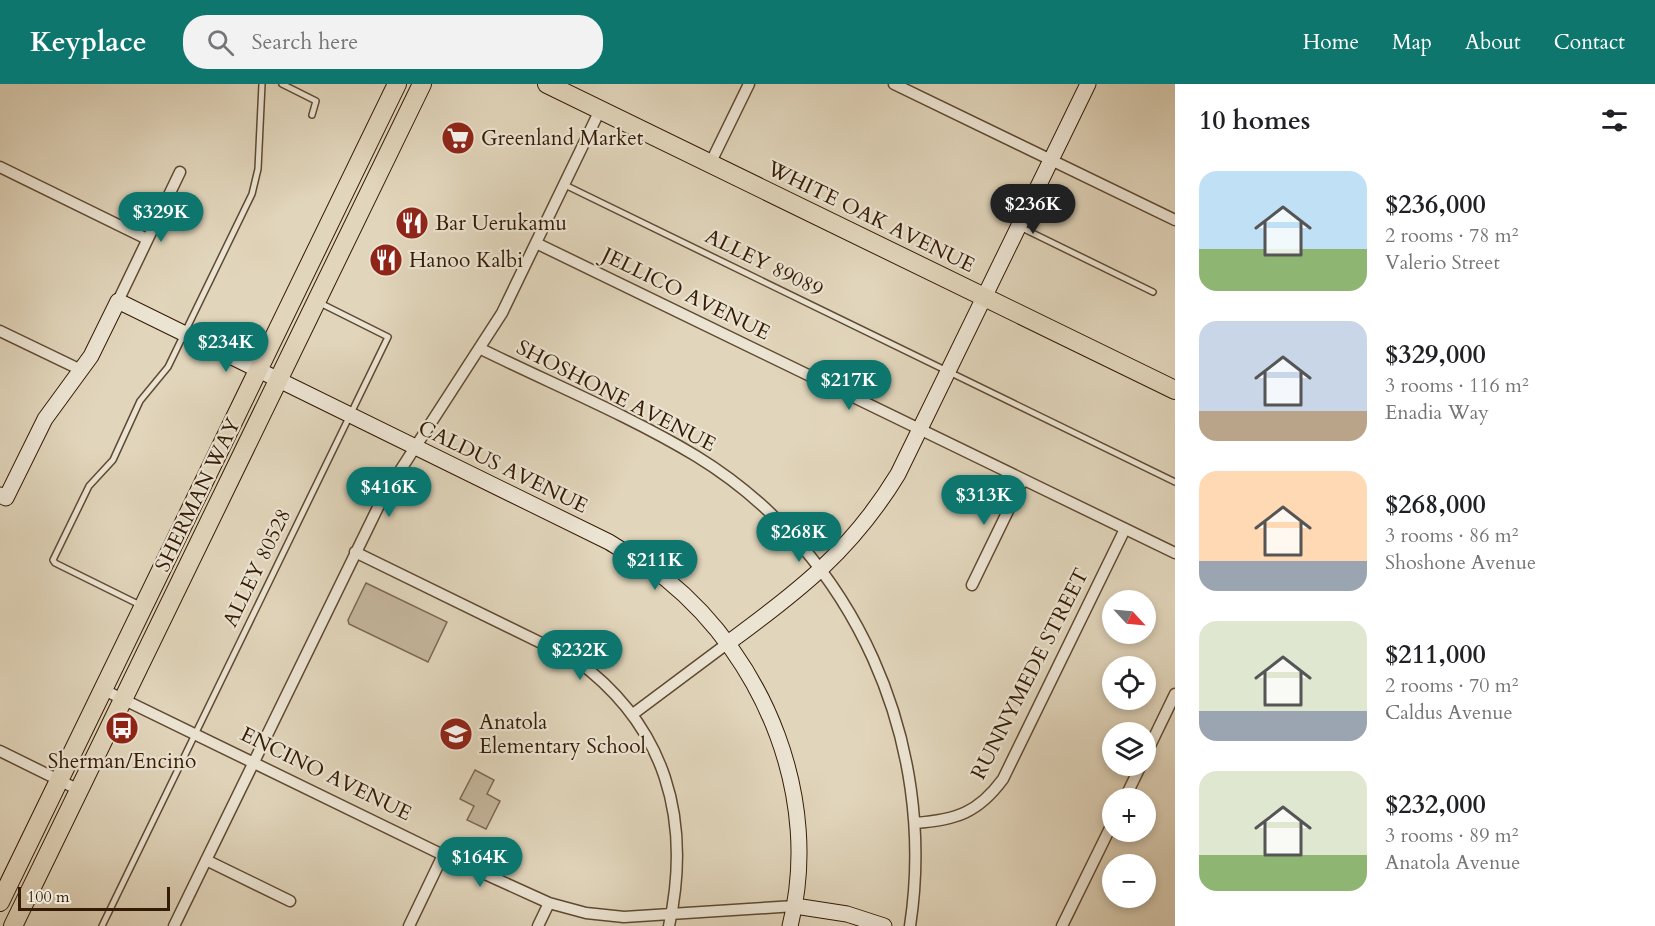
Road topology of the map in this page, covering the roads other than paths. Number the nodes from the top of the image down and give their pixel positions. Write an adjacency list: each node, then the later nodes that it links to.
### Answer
1 (262, 84): 25 (lane)
2 (282, 84): 10 (lane)
3 (397, 84): 28 (main road, SHERMAN WAY)
4 (422, 84): 23 (main road, SHERMAN WAY)
5 (547, 84): 9 (main road, WHITE OAK AVENUE)
6 (749, 84): 12 (street)
7 (894, 84): 11 (street)
8 (1088, 84): 11 (street)
9 (600, 110): 12 (main road, WHITE OAK AVENUE); 15 (street)
10 (312, 115)
11 (1052, 160): 16 (street); 17 (street)
12 (710, 164): 21 (main road, WHITE OAK AVENUE)
13 (0, 167): 18 (street)
14 (180, 172): 18 (street)
15 (565, 185): 19 (street); 29 (lane, ALLEY 89089)
16 (1175, 220)
17 (1019, 227): 20 (lane); 21 (street)
18 (147, 238): 22 (street)
19 (536, 243): 26 (street); 33 (street, JELLICO AVENUE)
20 (1153, 292)
21 (984, 297): 29 (street); 31 (main road, WHITE OAK AVENUE)
22 (118, 301): 25 (street, CALDUS AVENUE); 27 (street)
23 (317, 301): 30 (main road, SHERMAN WAY); 32 (lane, ALLEY 80528)
24 (0, 331): 27 (street)
25 (184, 334): 28 (street, CALDUS AVENUE); 43 (lane)
26 (481, 349): 34 (street); 41 (street, SHOSHONE AVENUE)
27 (81, 370): 37 (street)
28 (258, 371): 30 (street, CALDUS AVENUE); 43 (main road, SHERMAN WAY)
29 (948, 371): 33 (street); 36 (lane, ALLEY 89089)
30 (278, 381): 32 (street, CALDUS AVENUE); 47 (main road, SHERMAN WAY)
31 (1175, 390)
32 (349, 416): 34 (street, CALDUS AVENUE); 50 (lane, ALLEY 80528)
33 (920, 429): 35 (street, JELLICO AVENUE); 41 (street)
34 (415, 448): 39 (street); 44 (street, CALDUS AVENUE)
35 (1023, 480): 38 (street, JELLICO AVENUE); 42 (street)
36 (1175, 482)
37 (2, 501)
38 (1125, 529): 40 (street, JELLICO AVENUE); 55 (street, RUNNYMEDE STREET)
39 (356, 552): 48 (street); 52 (street)
40 (1175, 553)
41 (823, 569): 44 (street); 55 (street, SHOSHONE AVENUE)
42 (972, 585)
43 (143, 606): 45 (main road, SHERMAN WAY)
44 (728, 643): 48 (street); 62 (street, CALDUS AVENUE)
45 (104, 690): 47 (street, ENCINO AVENUE); 53 (main road, SHERMAN WAY)
46 (1175, 694): 49 (street)
47 (124, 699): 50 (street, ENCINO AVENUE); 54 (main road, SHERMAN WAY)
48 (633, 714): 63 (street)
49 (1156, 733)
50 (195, 734): 52 (street, ENCINO AVENUE); 65 (lane, ALLEY 80528)
51 (0, 751): 53 (street)
52 (254, 762): 57 (street, ENCINO AVENUE); 58 (street)
53 (60, 780): 54 (street); 60 (main road, SHERMAN WAY)
54 (80, 789): 64 (main road, SHERMAN WAY)
55 (915, 823): 71 (street, SHOSHONE AVENUE)
56 (1103, 842): 72 (street)
57 (443, 855): 61 (street, ENCINO AVENUE); 67 (street)
58 (206, 860): 59 (street); 66 (street)
59 (290, 901)
60 (0, 902)
61 (549, 903): 63 (street, ENCINO AVENUE); 68 (street)
62 (795, 906): 63 (street, ENCINO AVENUE); 69 (street, CALDUS AVENUE); 70 (street, ENCINO AVENUE)
63 (670, 920)
64 (13, 926)
65 (102, 926)
66 (174, 926)
67 (409, 926)
68 (538, 926)
69 (790, 926)
70 (884, 926)
71 (910, 926)
72 (1062, 926)

